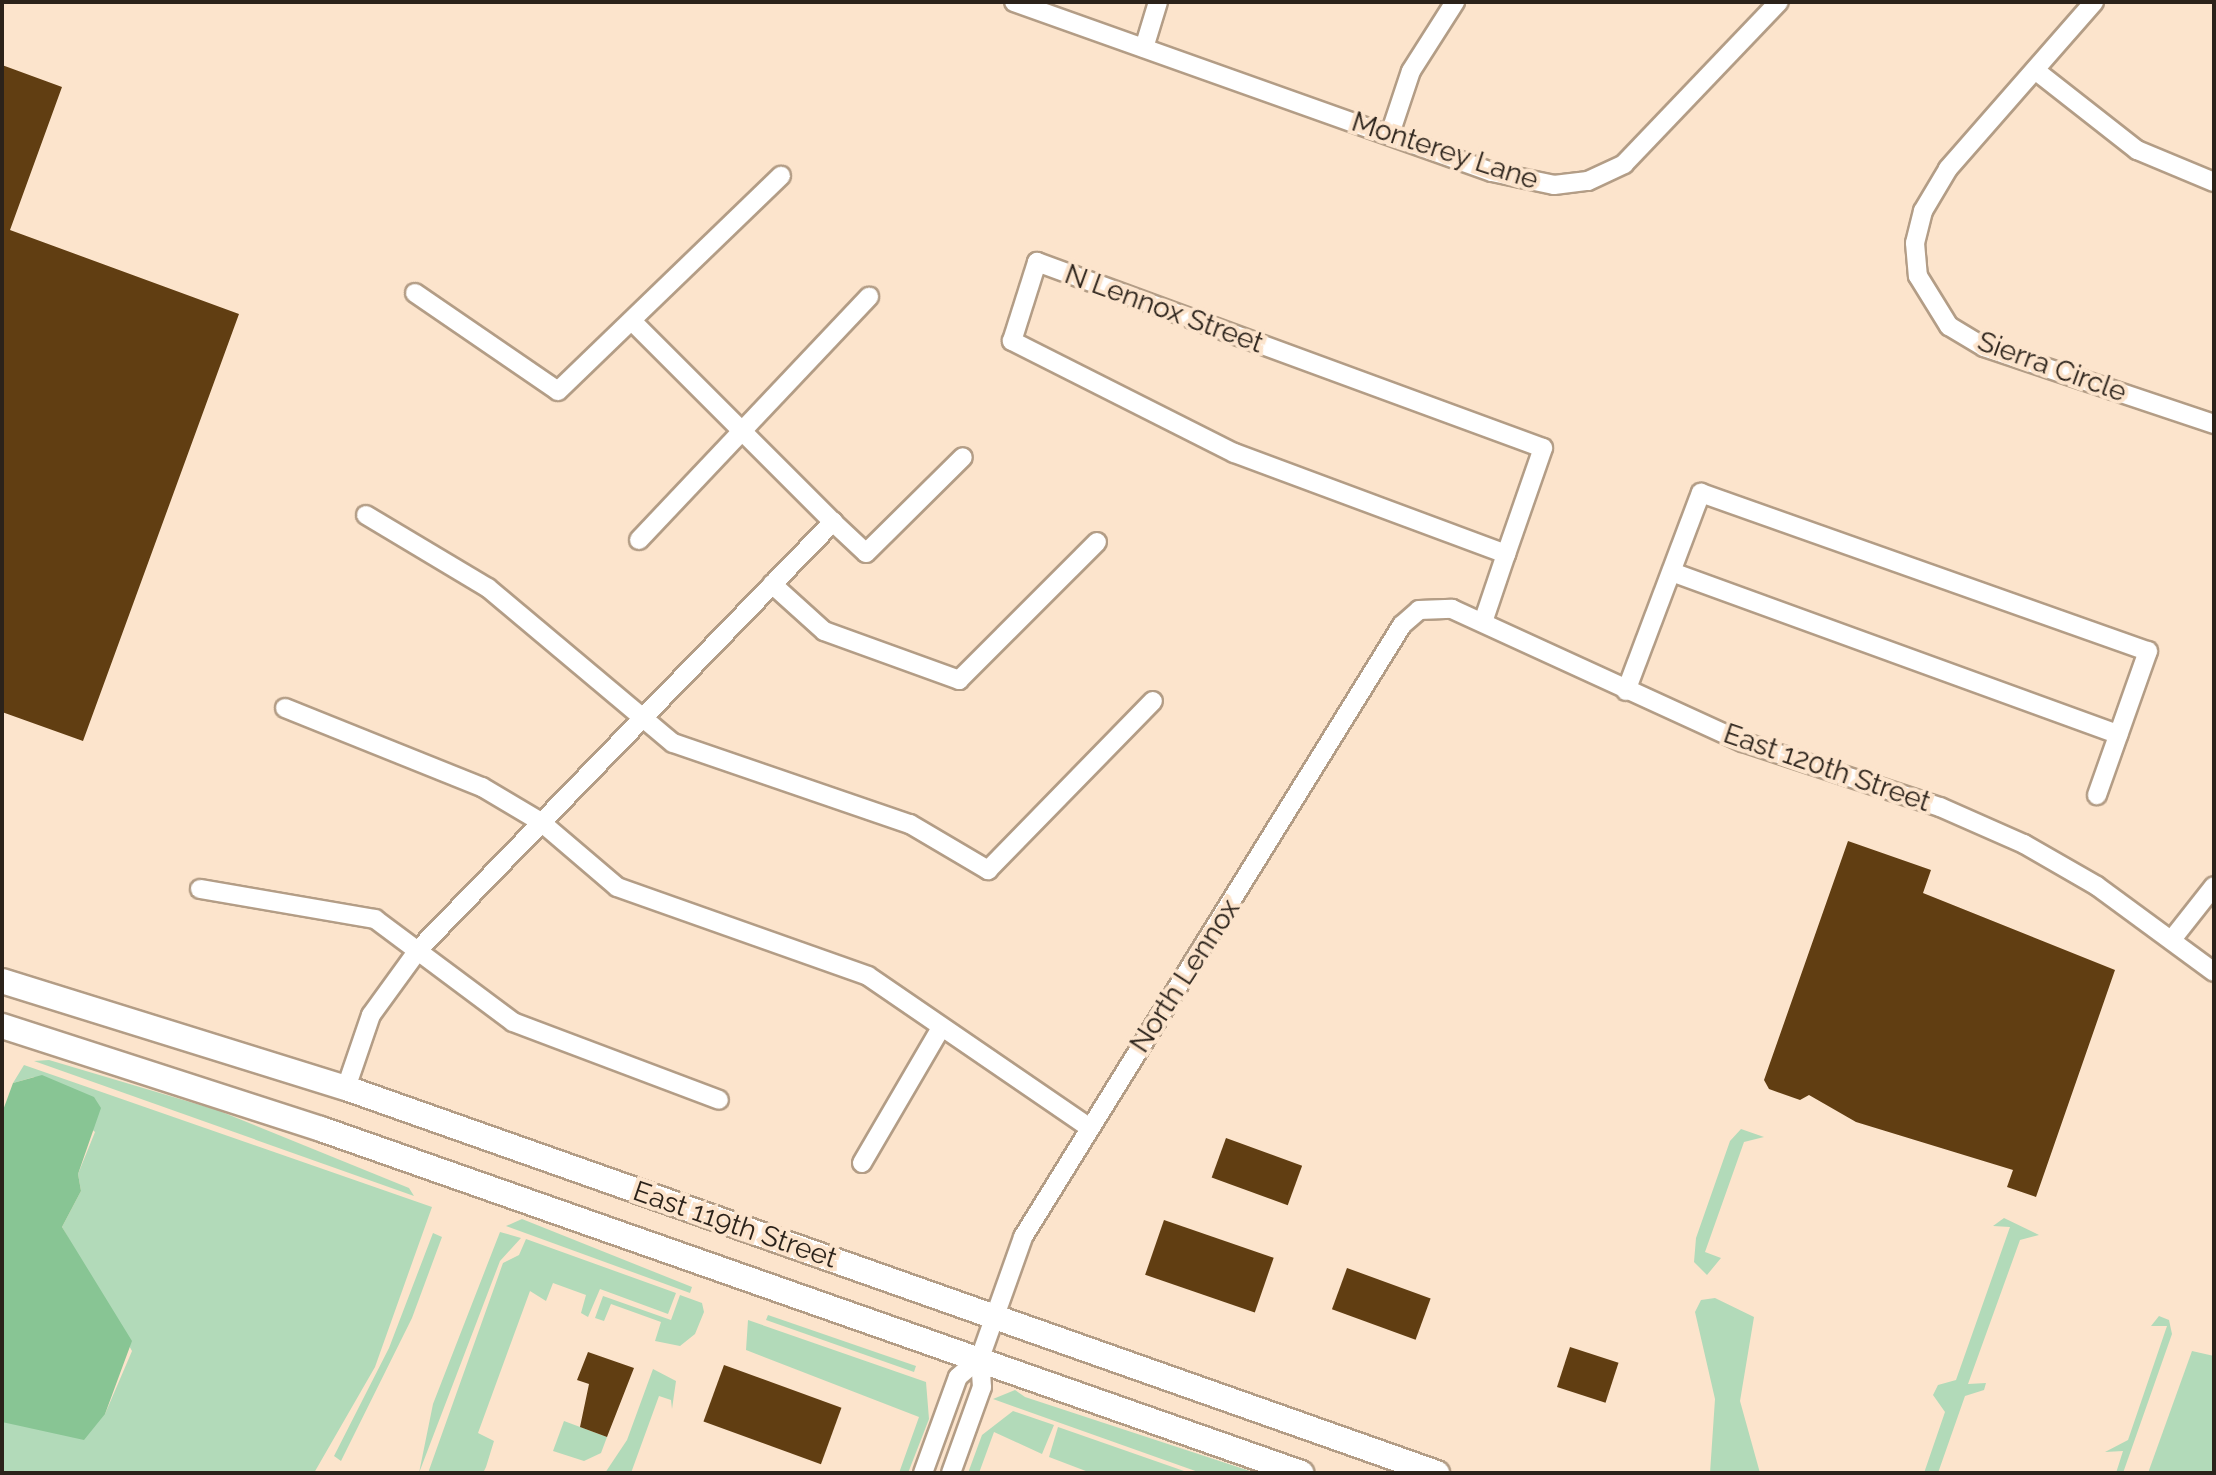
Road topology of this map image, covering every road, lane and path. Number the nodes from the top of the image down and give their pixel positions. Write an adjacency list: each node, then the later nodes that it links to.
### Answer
1 (1014, 2): 6 (street, Monterey Lane)
2 (1158, 2): 6 (street)
3 (1455, 2): 8 (street)
4 (1779, 2): 8 (street, Monterey Lane)
5 (2094, 2): 7 (street, Sierra Circle)
6 (1144, 48): 8 (street, Monterey Lane)
7 (2035, 70): 10 (street); 14 (street, Sierra Circle)
8 (1390, 134)
9 (781, 176): 13 (street)
10 (2214, 182)
11 (415, 293): 13 (street)
12 (869, 297): 15 (street)
13 (635, 324): 15 (street)
14 (2214, 424)
15 (748, 430): 18 (street); 19 (street)
16 (963, 457): 18 (street)
17 (366, 515): 29 (street)
18 (833, 522): 23 (street)
19 (639, 540)
20 (1097, 542): 23 (street)
21 (1506, 554): 21 (street, N Lennox Street); 25 (street, N Lennox Street)
22 (1672, 572): 26 (street); 30 (street); 30 (street)
23 (772, 584): 29 (street)
24 (1419, 610): 25 (street, East 120th Street); 43 (street, North Lennox)
25 (1483, 622): 26 (street, East 120th Street)
26 (1626, 691): 35 (street, East 120th Street)
27 (1153, 701): 29 (street)
28 (285, 708): 32 (street)
29 (641, 719): 32 (street)
30 (2118, 734): 31 (street)
31 (2097, 795)
32 (541, 822): 36 (street); 40 (street)
33 (2214, 886): 35 (street)
34 (200, 889): 36 (street)
35 (2173, 938): 37 (street, East 120th Street)
36 (419, 949): 41 (street); 42 (street)
37 (2214, 972)
38 (2, 981): 41 (main road, East 119th Street)
39 (9, 1028): 46 (main road, East 119th Street)
40 (941, 1028): 43 (street); 44 (street)
41 (346, 1088): 45 (main road, East 119th Street)
42 (719, 1100)
43 (1087, 1126): 45 (street, North Lennox)
44 (862, 1163)
45 (995, 1316): 46 (street, North Lennox); 50 (main road, East 119th Street)
46 (980, 1358): 47 (street); 48 (street); 49 (main road, East 119th Street)
47 (923, 1473)
48 (951, 1473)
49 (1301, 1473)
50 (1437, 1473)

